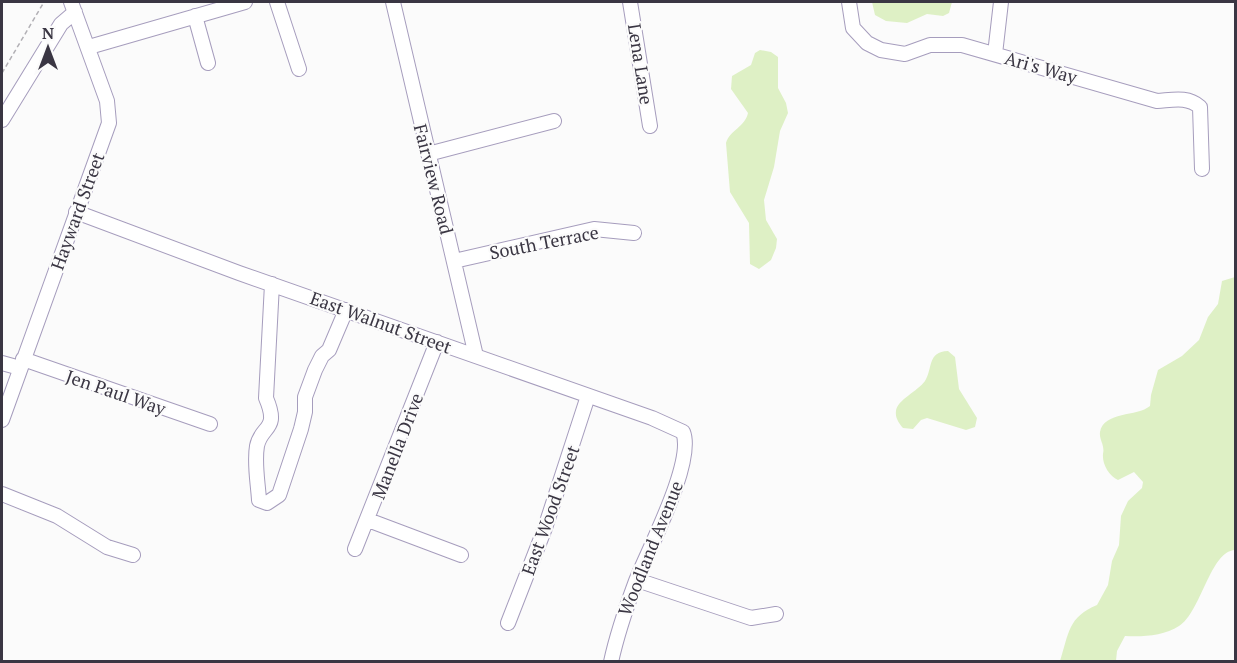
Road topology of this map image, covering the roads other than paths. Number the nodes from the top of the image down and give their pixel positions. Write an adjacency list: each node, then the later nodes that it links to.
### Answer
1 (245, 2): 8 (street)
2 (277, 2): 12 (street)
3 (393, 2): 16 (street, Fairview Road)
4 (630, 2): 15 (street, Lena Lane)
5 (849, 2): 10 (street, Ari's Way)
6 (1001, 2): 10 (street)
7 (73, 7): 9 (street, Hayward Street); 13 (street)
8 (195, 16): 9 (street); 11 (street)
9 (89, 47): 18 (street, Hayward Street)
10 (995, 54): 17 (street, Ari's Way)
11 (208, 63)
12 (299, 69)
13 (2, 120)
14 (554, 121): 16 (street)
15 (650, 126)
16 (428, 154): 20 (street, Fairview Road)
17 (1202, 169)
18 (76, 212): 21 (street, East Walnut Street); 26 (street, Hayward Street)
19 (634, 233): 20 (street, South Terrace)
20 (454, 261): 24 (street, Fairview Road)
21 (272, 284): 22 (street, East Walnut Street); 22 (street)
22 (346, 310): 23 (street, East Walnut Street)
23 (437, 342): 24 (street, East Walnut Street); 32 (street, Manella Drive)
24 (476, 356): 27 (street, East Walnut Street)
25 (2, 363): 26 (street, Jen Paul Way)
26 (21, 364): 28 (street, Hayward Street); 29 (street, Jen Paul Way)
27 (588, 396): 30 (street, East Walnut Street); 38 (street, East Wood Street)
28 (2, 420)
29 (210, 424)
30 (684, 435): 36 (street, Woodland Avenue)
31 (2, 494): 34 (street)
32 (368, 520): 33 (street, Manella Drive); 35 (street)
33 (355, 549)
34 (133, 555)
35 (461, 555)
36 (637, 580): 37 (street); 39 (street, Woodland Avenue)
37 (776, 614)
38 (508, 623)
39 (611, 662)

